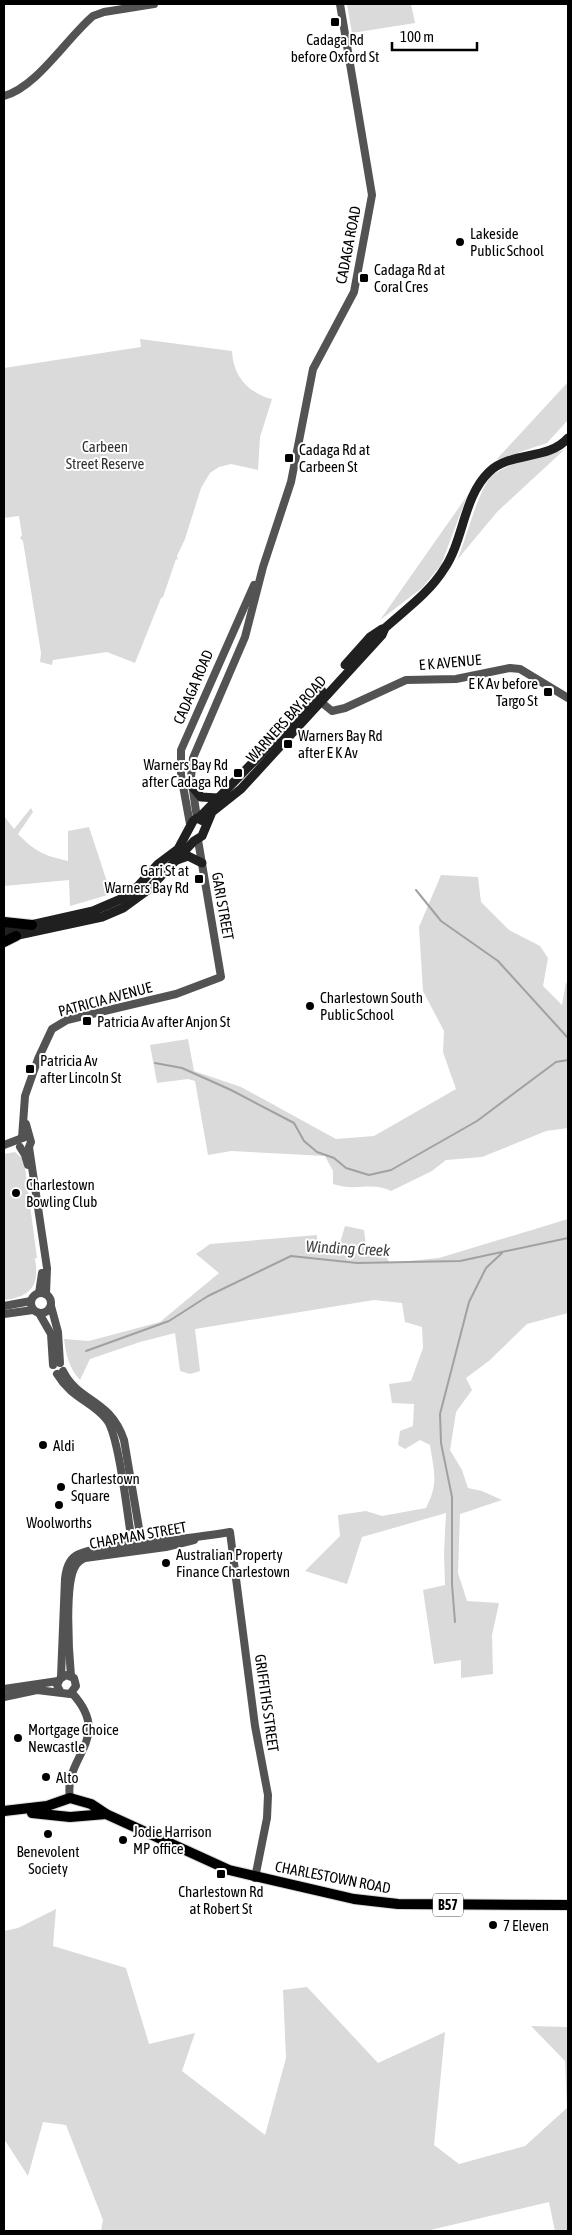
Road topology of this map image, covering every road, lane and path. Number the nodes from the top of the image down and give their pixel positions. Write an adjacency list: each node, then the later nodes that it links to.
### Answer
1 (154, 4): 3 (street)
2 (340, 4): 5 (street, CADAGA ROAD)
3 (4, 96)
4 (568, 438): 7 (main road, WARNERS BAY ROAD)
5 (263, 567): 8 (street, CADAGA ROAD); 10 (street, CADAGA ROAD)
6 (568, 698): 7 (street, E K AVENUE)
7 (318, 700): 9 (main road, WARNERS BAY ROAD); 10 (main road, WARNERS BAY ROAD)
8 (191, 785): 9 (main road); 10 (street, CADAGA ROAD)
9 (218, 798): 10 (main road, WARNERS BAY ROAD)
10 (196, 824): 11 (main road, WARNERS BAY ROAD); 11 (main road); 15 (main road, WARNERS BAY ROAD)
11 (196, 840): 12 (main road, WARNERS BAY ROAD); 13 (street, GARI STREET)
12 (177, 860): 13 (main road); 17 (main road, WARNERS BAY ROAD)
13 (202, 863): 20 (street, GARI STREET)
14 (4, 922): 15 (main road)
15 (32, 925): 16 (main road, WARNERS BAY ROAD)
16 (4, 931)
17 (16, 936): 18 (main road, WARNERS BAY ROAD); 19 (main road)
18 (4, 938)
19 (4, 942)
20 (221, 977): 21 (street, PATRICIA AVENUE)
21 (24, 1143): 22 (street); 23 (street, PATRICIA AVENUE)
22 (4, 1146)
23 (43, 1293): 24 (street); 26 (street, PATRICIA AVENUE)
24 (31, 1301): 25 (street); 27 (street)
25 (4, 1306)
26 (51, 1306): 27 (street); 29 (street, PATRICIA AVENUE)
27 (36, 1311): 28 (street); 29 (street)
28 (4, 1314)
29 (58, 1368): 31 (street)
30 (230, 1532): 31 (street, CHAPMAN STREET); 43 (street, GRIFFITHS STREET)
31 (140, 1546): 32 (street, CHAPMAN STREET); 33 (street, CHAPMAN STREET)
32 (71, 1676): 33 (street); 36 (street)
33 (60, 1679): 34 (street); 35 (street)
34 (4, 1689)
35 (60, 1692): 36 (street); 37 (street)
36 (72, 1693): 38 (street)
37 (4, 1697)
38 (70, 1799): 39 (main road); 40 (main road, CHARLESTOWN ROAD / B57); 41 (main road); 41 (main road)
39 (4, 1811)
40 (106, 1814): 41 (main road, CHARLESTOWN ROAD / B57); 43 (main road, CHARLESTOWN ROAD / B57)
41 (69, 1816): 42 (main road, CHARLESTOWN ROAD / B57)
42 (4, 1817)
43 (255, 1878): 44 (main road, CHARLESTOWN ROAD / B57)
44 (568, 1905)

